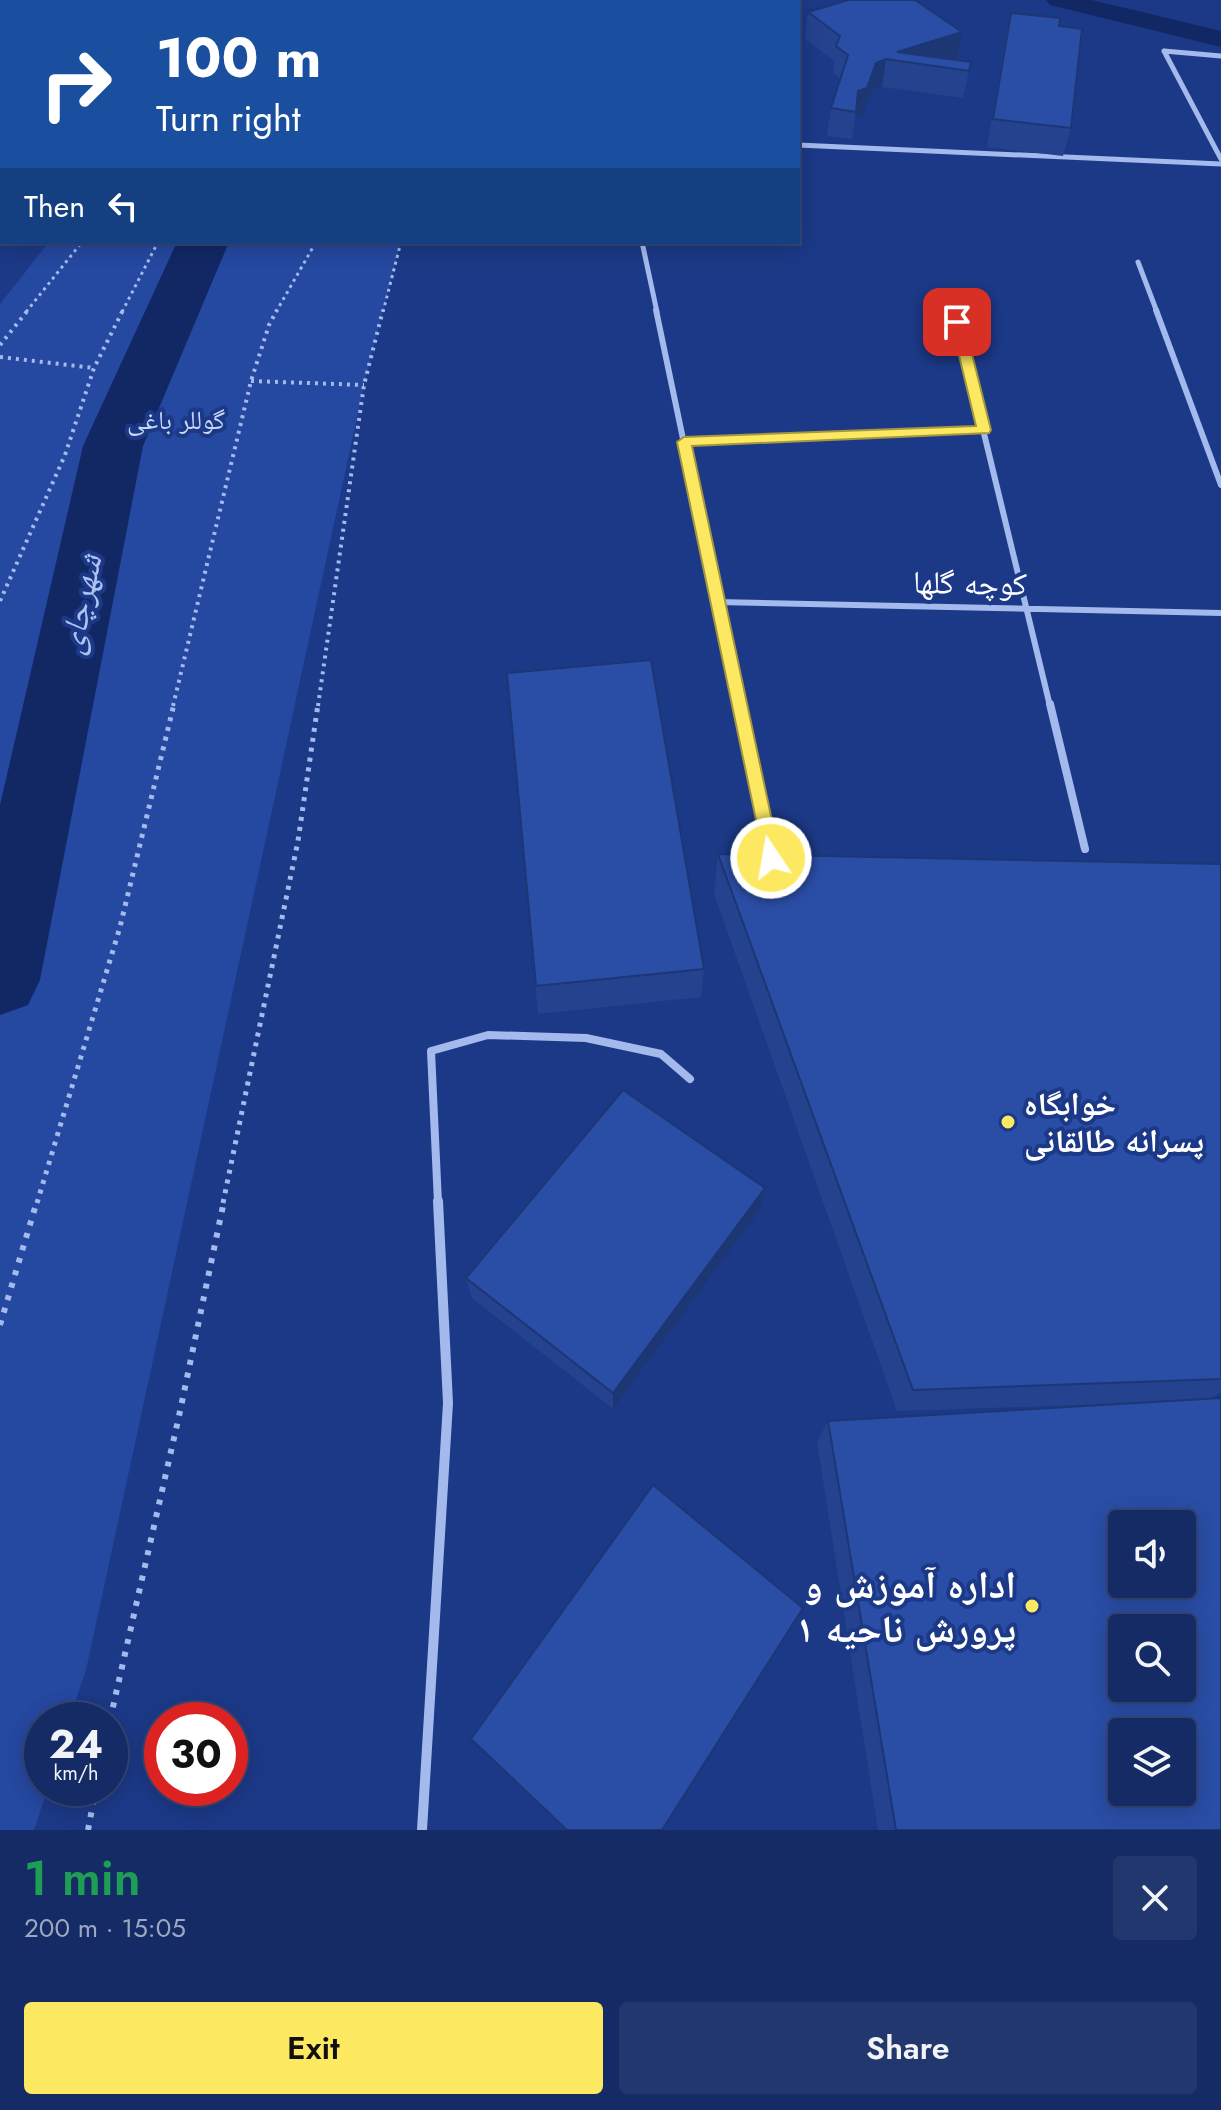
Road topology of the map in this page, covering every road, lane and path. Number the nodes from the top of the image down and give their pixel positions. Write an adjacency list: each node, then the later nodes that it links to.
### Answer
1 (1221, 56): 3 (street)
2 (800, 145): 3 (street)
3 (1221, 162)
4 (80, 244): 11 (path)
5 (157, 244): 13 (path)
6 (315, 244): 14 (path)
7 (400, 244): 15 (path)
8 (642, 244): 17 (street)
9 (1138, 262): 18 (street)
10 (957, 322): 16 (street)
11 (0, 345)
12 (0, 357): 13 (path)
13 (94, 368): 19 (path)
14 (251, 381): 15 (path); 26 (path)
15 (364, 385): 27 (path)
16 (984, 430): 17 (street); 21 (street)
17 (684, 442): 20 (street)
18 (1221, 485)
19 (0, 601)
20 (717, 602): 21 (street, کوچه گلها); 24 (street)
21 (1026, 609): 22 (street, کوچه گلها); 23 (street)
22 (1221, 613)
23 (1085, 849)
24 (771, 858)
25 (690, 1079): 30 (street)
26 (0, 1325)
27 (114, 1702)
28 (93, 1806): 29 (path)
29 (88, 1830)
30 (422, 1830)

